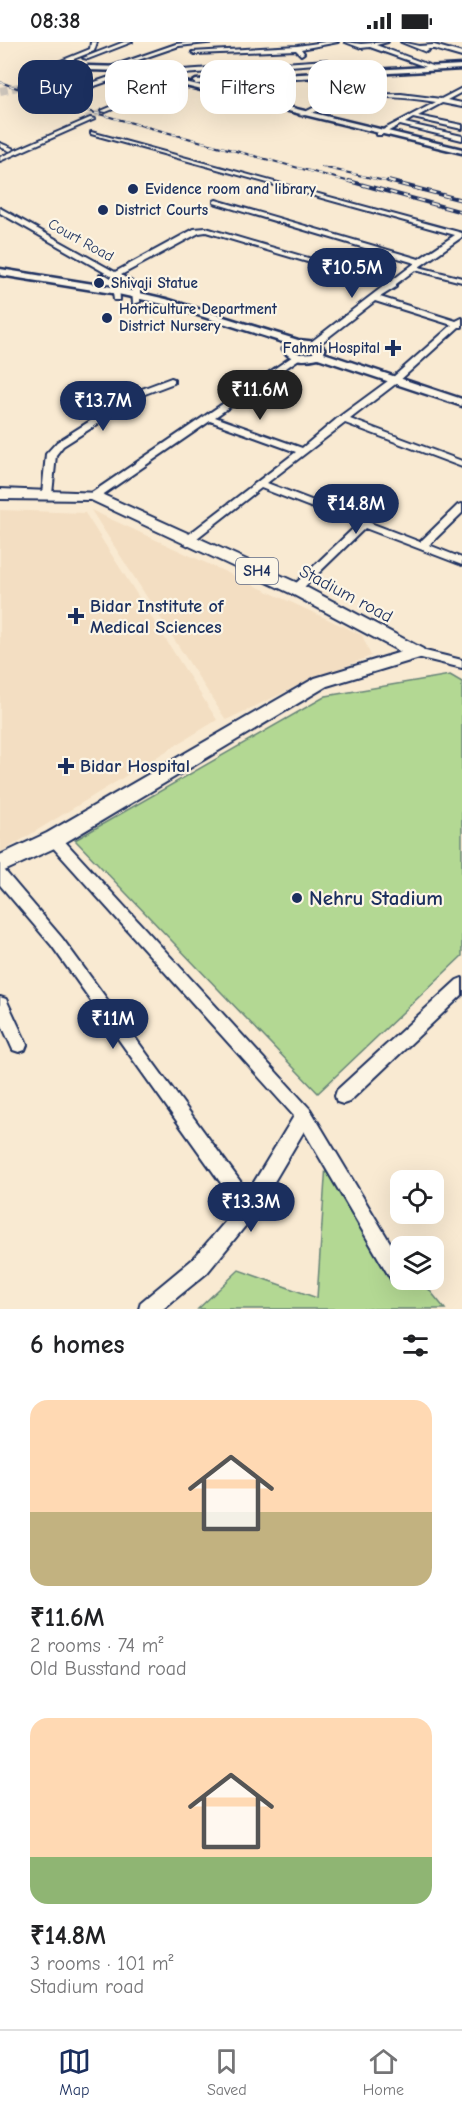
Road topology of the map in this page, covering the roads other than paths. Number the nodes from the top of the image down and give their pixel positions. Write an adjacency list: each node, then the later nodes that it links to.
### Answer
1 (94, 42): 21 (street)
2 (129, 42): 24 (street)
3 (213, 42): 10 (street)
4 (223, 42): 14 (street)
5 (335, 42): 12 (street)
6 (348, 42): 11 (street)
7 (385, 42): 11 (street)
8 (404, 42): 13 (street)
9 (454, 42): 15 (street)
10 (174, 43): 16 (street); 26 (street)
11 (370, 45): 32 (street)
12 (297, 48): 14 (street); 23 (street)
13 (419, 48): 17 (street); 20 (street)
14 (230, 50): 16 (street); 28 (street)
15 (462, 51)
16 (195, 52): 27 (street)
17 (435, 53)
18 (311, 55): 23 (street)
19 (319, 55): 29 (street)
20 (462, 55)
21 (75, 56): 24 (street); 25 (street)
22 (293, 56): 23 (street)
23 (304, 56): 30 (street)
24 (85, 59): 31 (street)
25 (65, 60)
26 (137, 60)
27 (201, 60)
28 (239, 60)
29 (325, 60)
30 (308, 61)
31 (105, 65)
32 (434, 68): 33 (main road); 34 (main road)
33 (462, 68): 37 (main road)
34 (387, 70)
35 (308, 75): 36 (main road)
36 (188, 82)
37 (188, 84)
38 (188, 87): 42 (main road)
39 (462, 90): 40 (street)
40 (442, 100): 41 (street); 42 (street); 43 (street)
41 (462, 105)
42 (304, 114): 47 (main road)
43 (412, 116): 44 (street); 45 (street)
44 (398, 123): 47 (street); 48 (street)
45 (462, 127)
46 (93, 133): 57 (street)
47 (380, 133): 52 (main road)
48 (462, 138)
49 (0, 145): 50 (street)
50 (10, 148): 51 (street); 53 (street)
51 (0, 153)
52 (462, 153)
53 (0, 159)
54 (216, 202): 60 (street)
55 (0, 210): 58 (street, Court Road)
56 (0, 219): 59 (street)
57 (461, 237): 60 (street)
58 (56, 242): 59 (street); 62 (street, Court Road)
59 (45, 244): 67 (street)
60 (421, 266): 63 (street); 63 (street); 65 (street)
61 (0, 272): 67 (main road)
62 (115, 275): 66 (street); 68 (street, Court Road)
63 (405, 275): 66 (street)
64 (0, 278): 67 (main road)
65 (462, 280)
66 (393, 285): 69 (street)
67 (117, 295): 68 (main road)
68 (135, 298): 71 (main road)
69 (375, 298): 70 (street); 72 (street)
70 (460, 323): 73 (street)
71 (294, 350): 72 (main road); 76 (street)
72 (316, 350): 73 (main road)
73 (395, 380): 75 (main road); 77 (street)
74 (171, 381): 82 (street)
75 (462, 403)
76 (208, 417): 78 (street); 83 (street)
77 (342, 419): 78 (street); 79 (street)
78 (302, 451): 80 (street)
79 (462, 464)
80 (260, 484): 85 (street); 86 (street)
81 (0, 494): 82 (highway, SH4)
82 (47, 494): 83 (highway, SH4)
83 (94, 496): 86 (highway, Stadium road / SH4)
84 (462, 507): 87 (street)
85 (365, 523): 87 (street); 89 (street)
86 (188, 540): 89 (highway, Stadium road / SH4)
87 (423, 545): 88 (street)
88 (462, 562)
89 (296, 589): 90 (highway, Stadium road / SH4)
90 (417, 653): 91 (street); 92 (highway)
91 (462, 664)
92 (54, 839): 93 (highway); 99 (street)
93 (0, 865)
94 (0, 875): 100 (street)
95 (462, 985): 98 (street)
96 (0, 1004): 97 (street)
97 (19, 1045)
98 (343, 1096)
99 (304, 1115): 100 (street); 101 (street)
100 (249, 1208): 102 (street)
101 (390, 1259)
102 (148, 1309)

